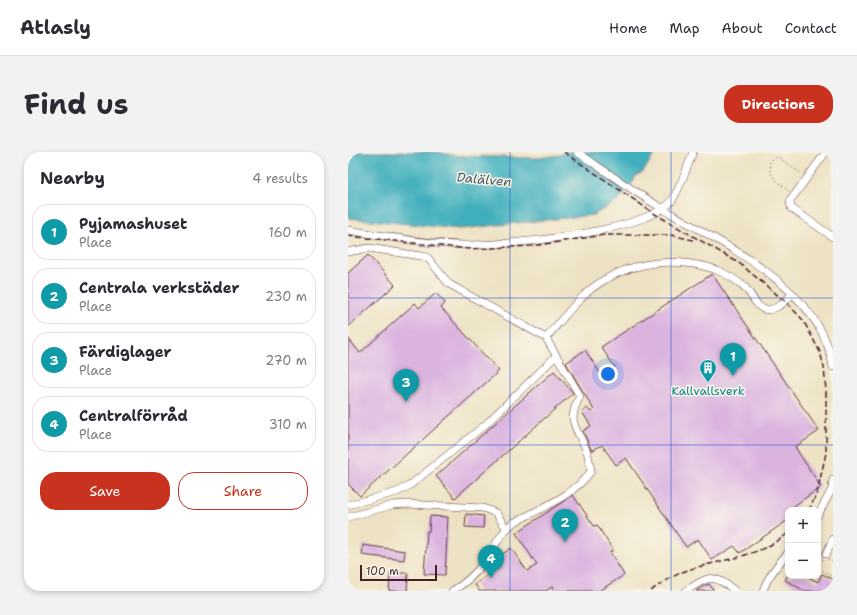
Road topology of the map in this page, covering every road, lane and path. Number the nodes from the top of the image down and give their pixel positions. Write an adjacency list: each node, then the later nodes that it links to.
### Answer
1 (577, 152): 6 (street)
2 (694, 152): 6 (street)
3 (826, 152): 4 (street)
4 (807, 178): 5 (street); 5 (path)
5 (794, 196): 8 (street)
6 (663, 209): 7 (street); 10 (street)
7 (348, 230)
8 (833, 237)
9 (348, 252): 11 (street)
10 (792, 293): 11 (street); 13 (street)
11 (546, 338): 12 (street)
12 (556, 356): 15 (street); 18 (street)
13 (833, 367)
14 (833, 480): 16 (street)
15 (348, 505)
16 (821, 509)
17 (348, 517): 18 (street)
18 (506, 528): 23 (street)
19 (833, 540): 20 (street)
20 (826, 554): 22 (path)
21 (785, 556): 26 (street)
22 (833, 577)
23 (452, 591)
24 (686, 591): 25 (street)
25 (735, 591)
26 (763, 591)

